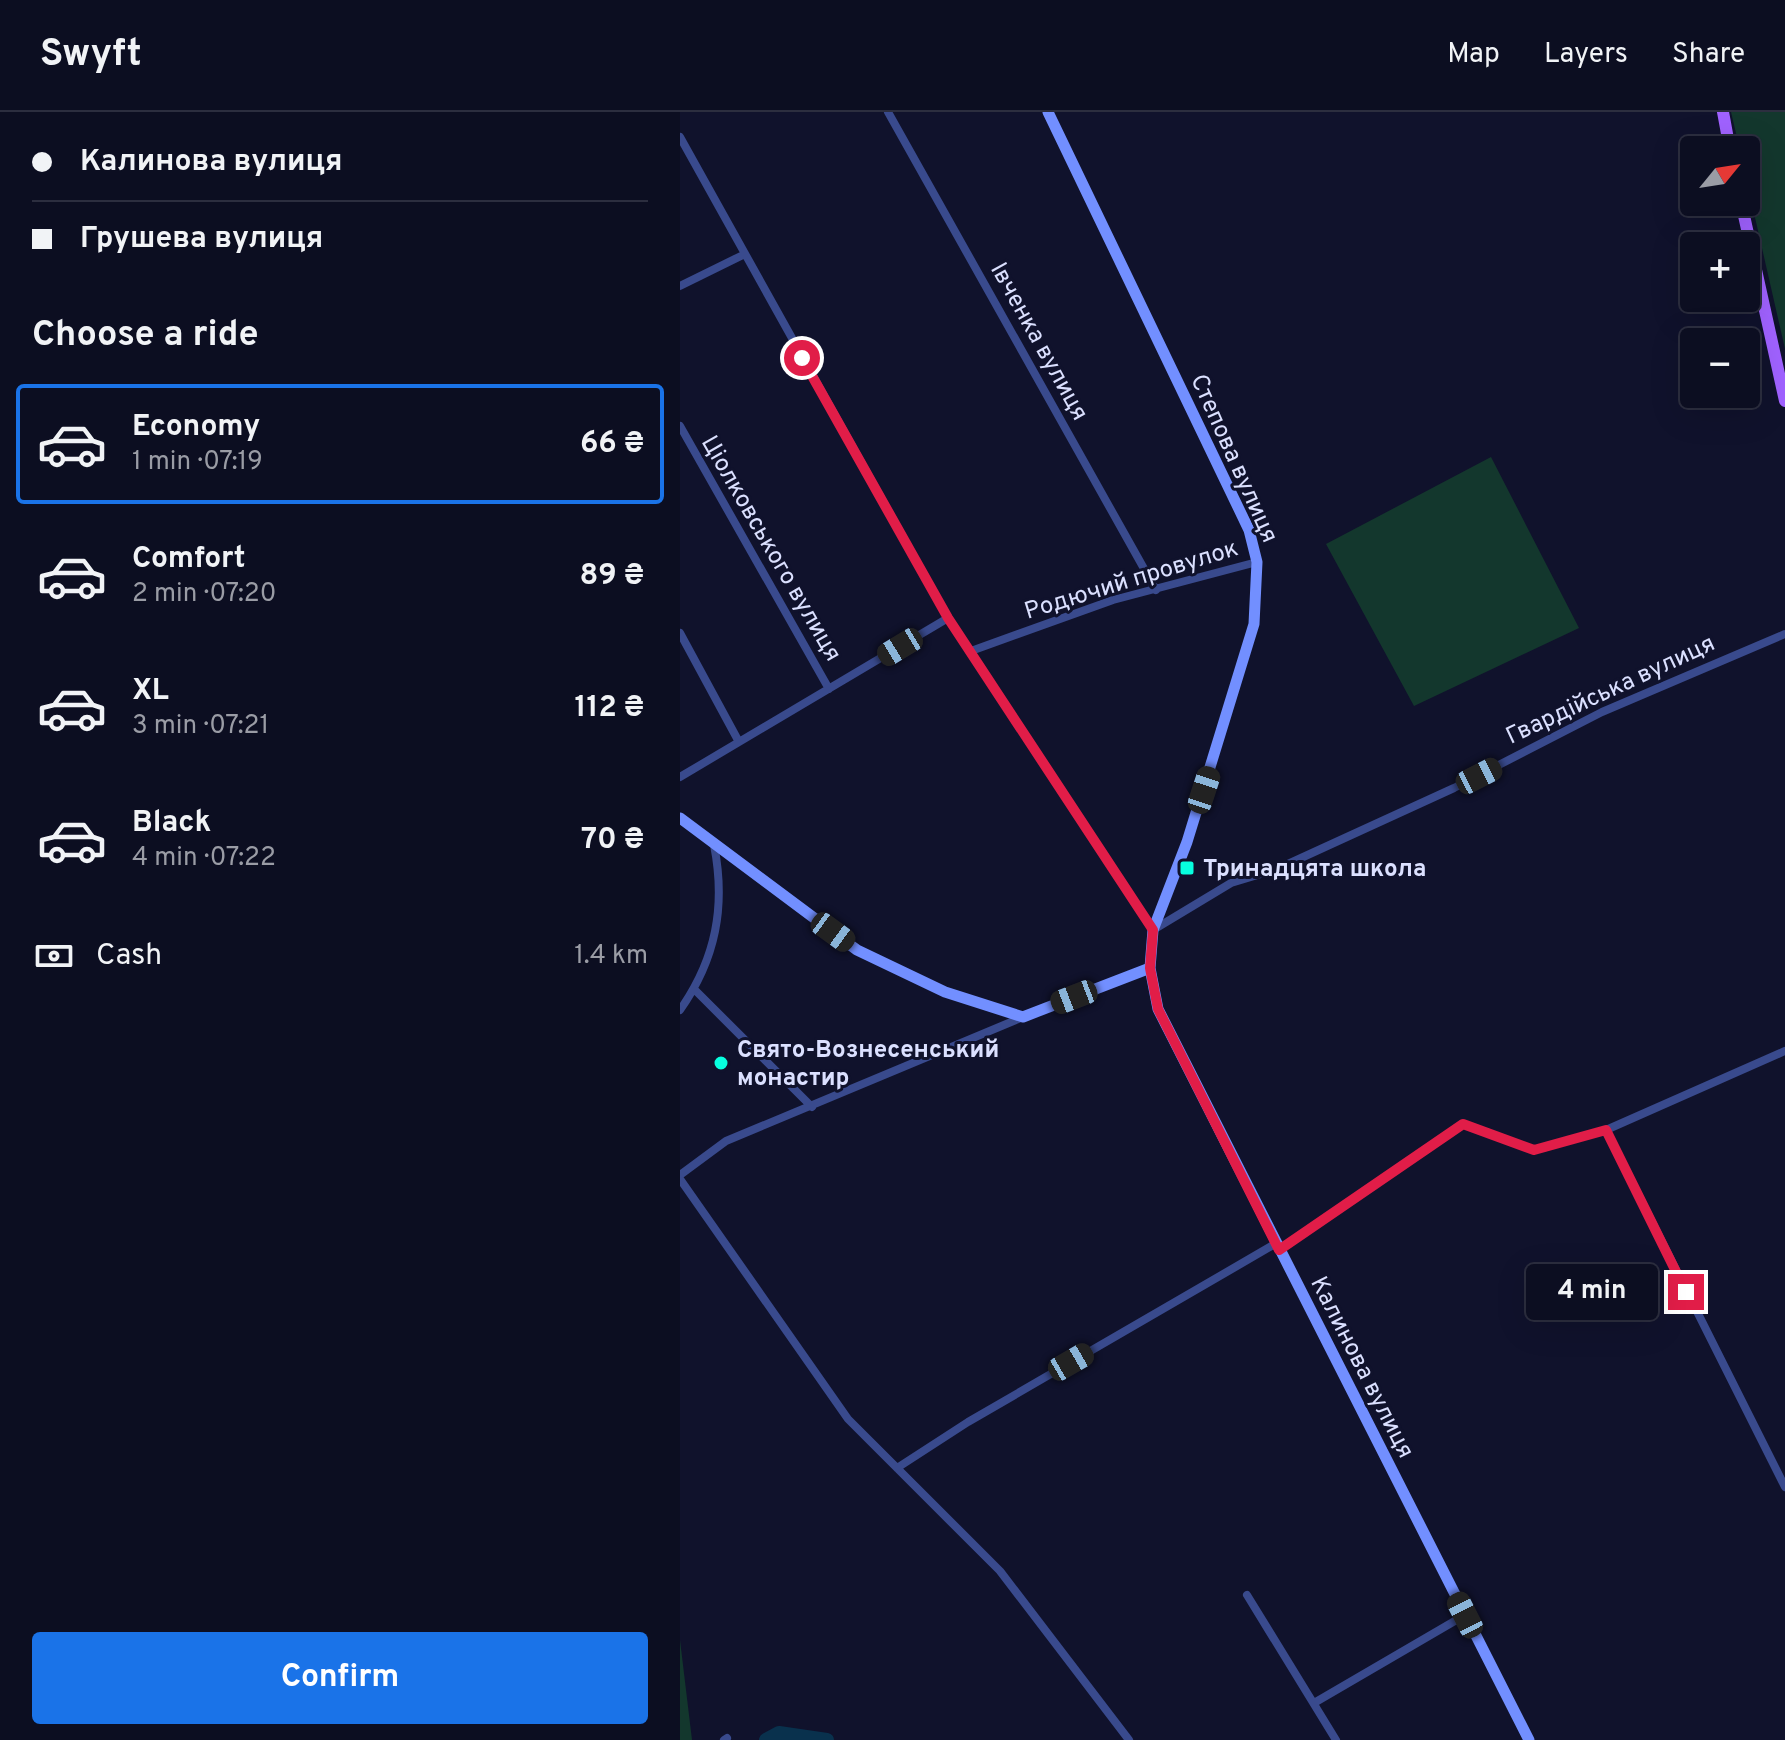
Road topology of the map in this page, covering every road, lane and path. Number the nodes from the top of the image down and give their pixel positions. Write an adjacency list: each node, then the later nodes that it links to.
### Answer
1 (888, 112): 12 (street, Івченка вулиця)
2 (1048, 112): 11 (street, Степова вулиця)
3 (1723, 112): 4 (main road)
4 (1727, 136)
5 (680, 137): 7 (street)
6 (1744, 216): 9 (main road)
7 (743, 255): 8 (street); 13 (street)
8 (680, 286)
9 (1785, 401)
10 (680, 426): 17 (street, Ціолковського вулиця)
11 (1257, 562): 12 (street, Родючий провулок); 22 (street, Степова вулиця)
12 (1156, 590): 16 (street, Родючий провулок)
13 (948, 618): 16 (street); 17 (street)
14 (680, 633): 18 (street)
15 (1785, 634): 22 (street, Гвардійська вулиця)
16 (971, 651): 22 (street)
17 (829, 689): 18 (street)
18 (739, 742): 19 (street)
19 (680, 777)
20 (680, 818): 21 (street)
21 (714, 845): 24 (street); 26 (street)
22 (1153, 930): 23 (street, Калинова вулиця)
23 (1150, 968): 26 (street); 31 (street, Калинова вулиця)
24 (695, 990): 25 (street); 28 (street)
25 (680, 1010)
26 (1023, 1017): 28 (street)
27 (1785, 1051): 29 (street)
28 (812, 1107): 30 (street)
29 (1606, 1130): 31 (street); 33 (street)
30 (680, 1177): 32 (street)
31 (1277, 1247): 32 (street); 35 (street, Калинова вулиця)
32 (897, 1468): 37 (street)
33 (1785, 1487)
34 (1247, 1595): 36 (street)
35 (1465, 1615): 36 (street); 39 (street, Калинова вулиця)
36 (1314, 1703): 38 (street)
37 (1129, 1740)
38 (1336, 1740)
39 (1529, 1740)

